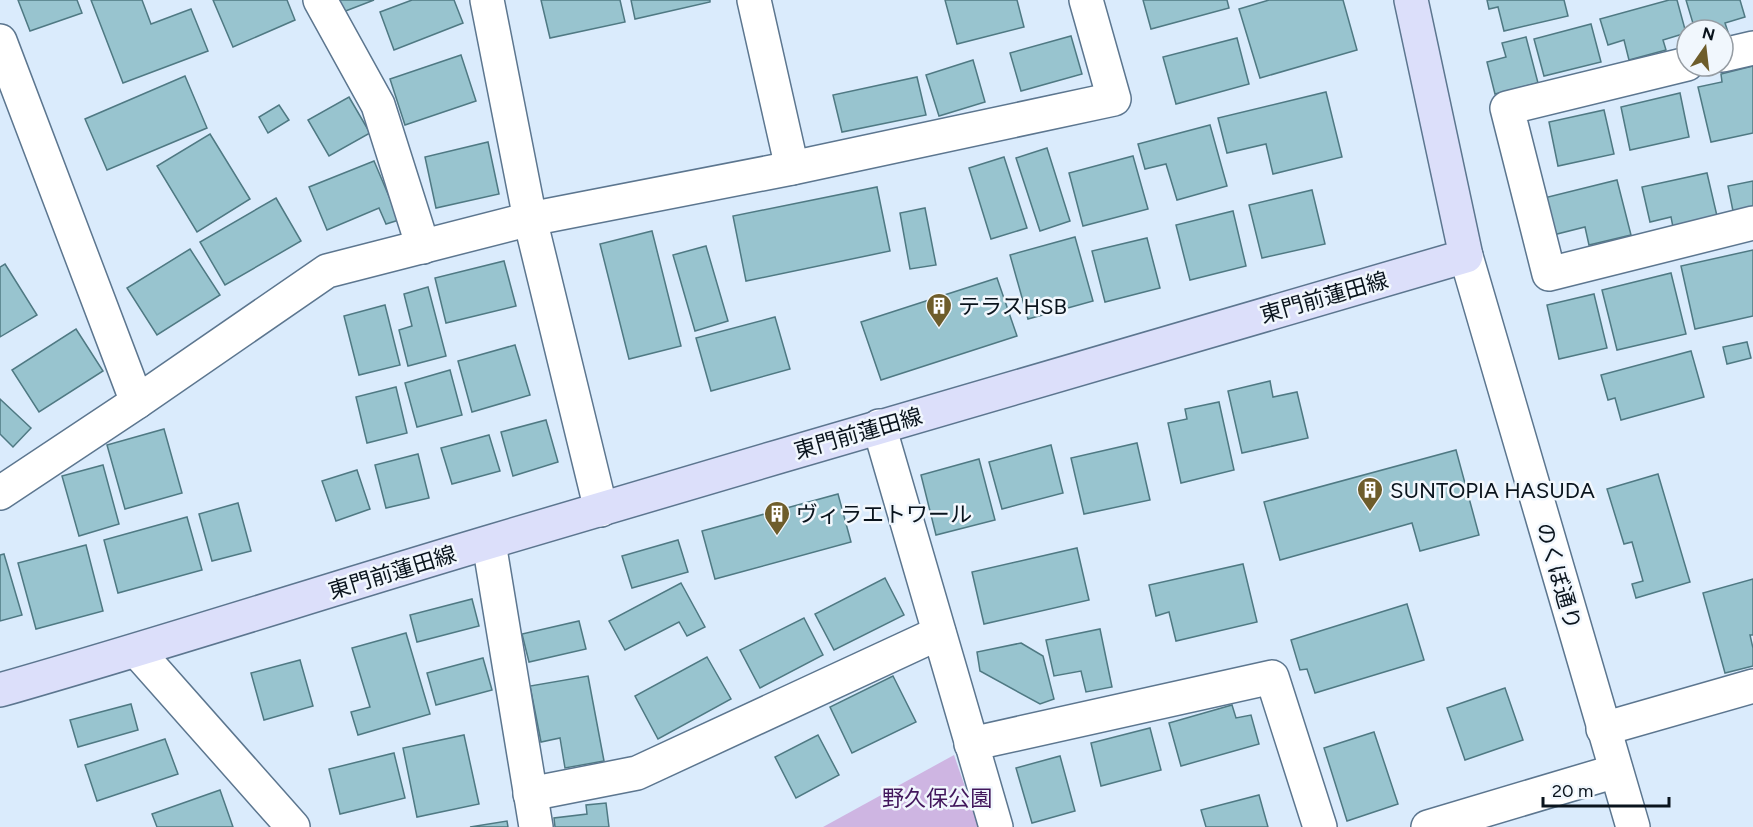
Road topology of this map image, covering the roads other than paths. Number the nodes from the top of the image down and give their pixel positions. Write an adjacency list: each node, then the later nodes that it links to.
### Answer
1 (320, 0): 13 (street)
2 (487, 0): 11 (street)
3 (754, 0): 10 (street)
4 (1086, 0): 10 (street)
5 (1411, 0): 14 (main road)
6 (0, 41): 15 (street)
7 (1753, 48): 8 (street)
8 (1735, 52)
9 (1675, 67): 12 (street)
10 (792, 168): 11 (street)
11 (530, 219): 13 (street); 18 (street)
12 (1753, 223)
13 (423, 247): 15 (street)
14 (1466, 256): 16 (main road, 東門前蓮田線); 24 (street, のくぼ通り)
15 (137, 402): 17 (street)
16 (879, 426): 18 (main road, 東門前蓮田線); 20 (street)
17 (0, 493)
18 (601, 510): 19 (main road, 東門前蓮田線)
19 (489, 543): 21 (main road, 東門前蓮田線); 27 (street)
20 (939, 633): 25 (street); 27 (street)
21 (136, 651): 23 (main road, 東門前蓮田線); 28 (street)
22 (1753, 686): 24 (street)
23 (0, 690)
24 (1603, 729): 26 (street, のくぼ通り)
25 (971, 744): 30 (street); 31 (street)
26 (1616, 771): 32 (street); 33 (street, のくぼ通り)
27 (530, 794): 29 (street)
28 (293, 827)
29 (536, 827)
30 (996, 827)
31 (1320, 827)
32 (1428, 827)
33 (1633, 827)

